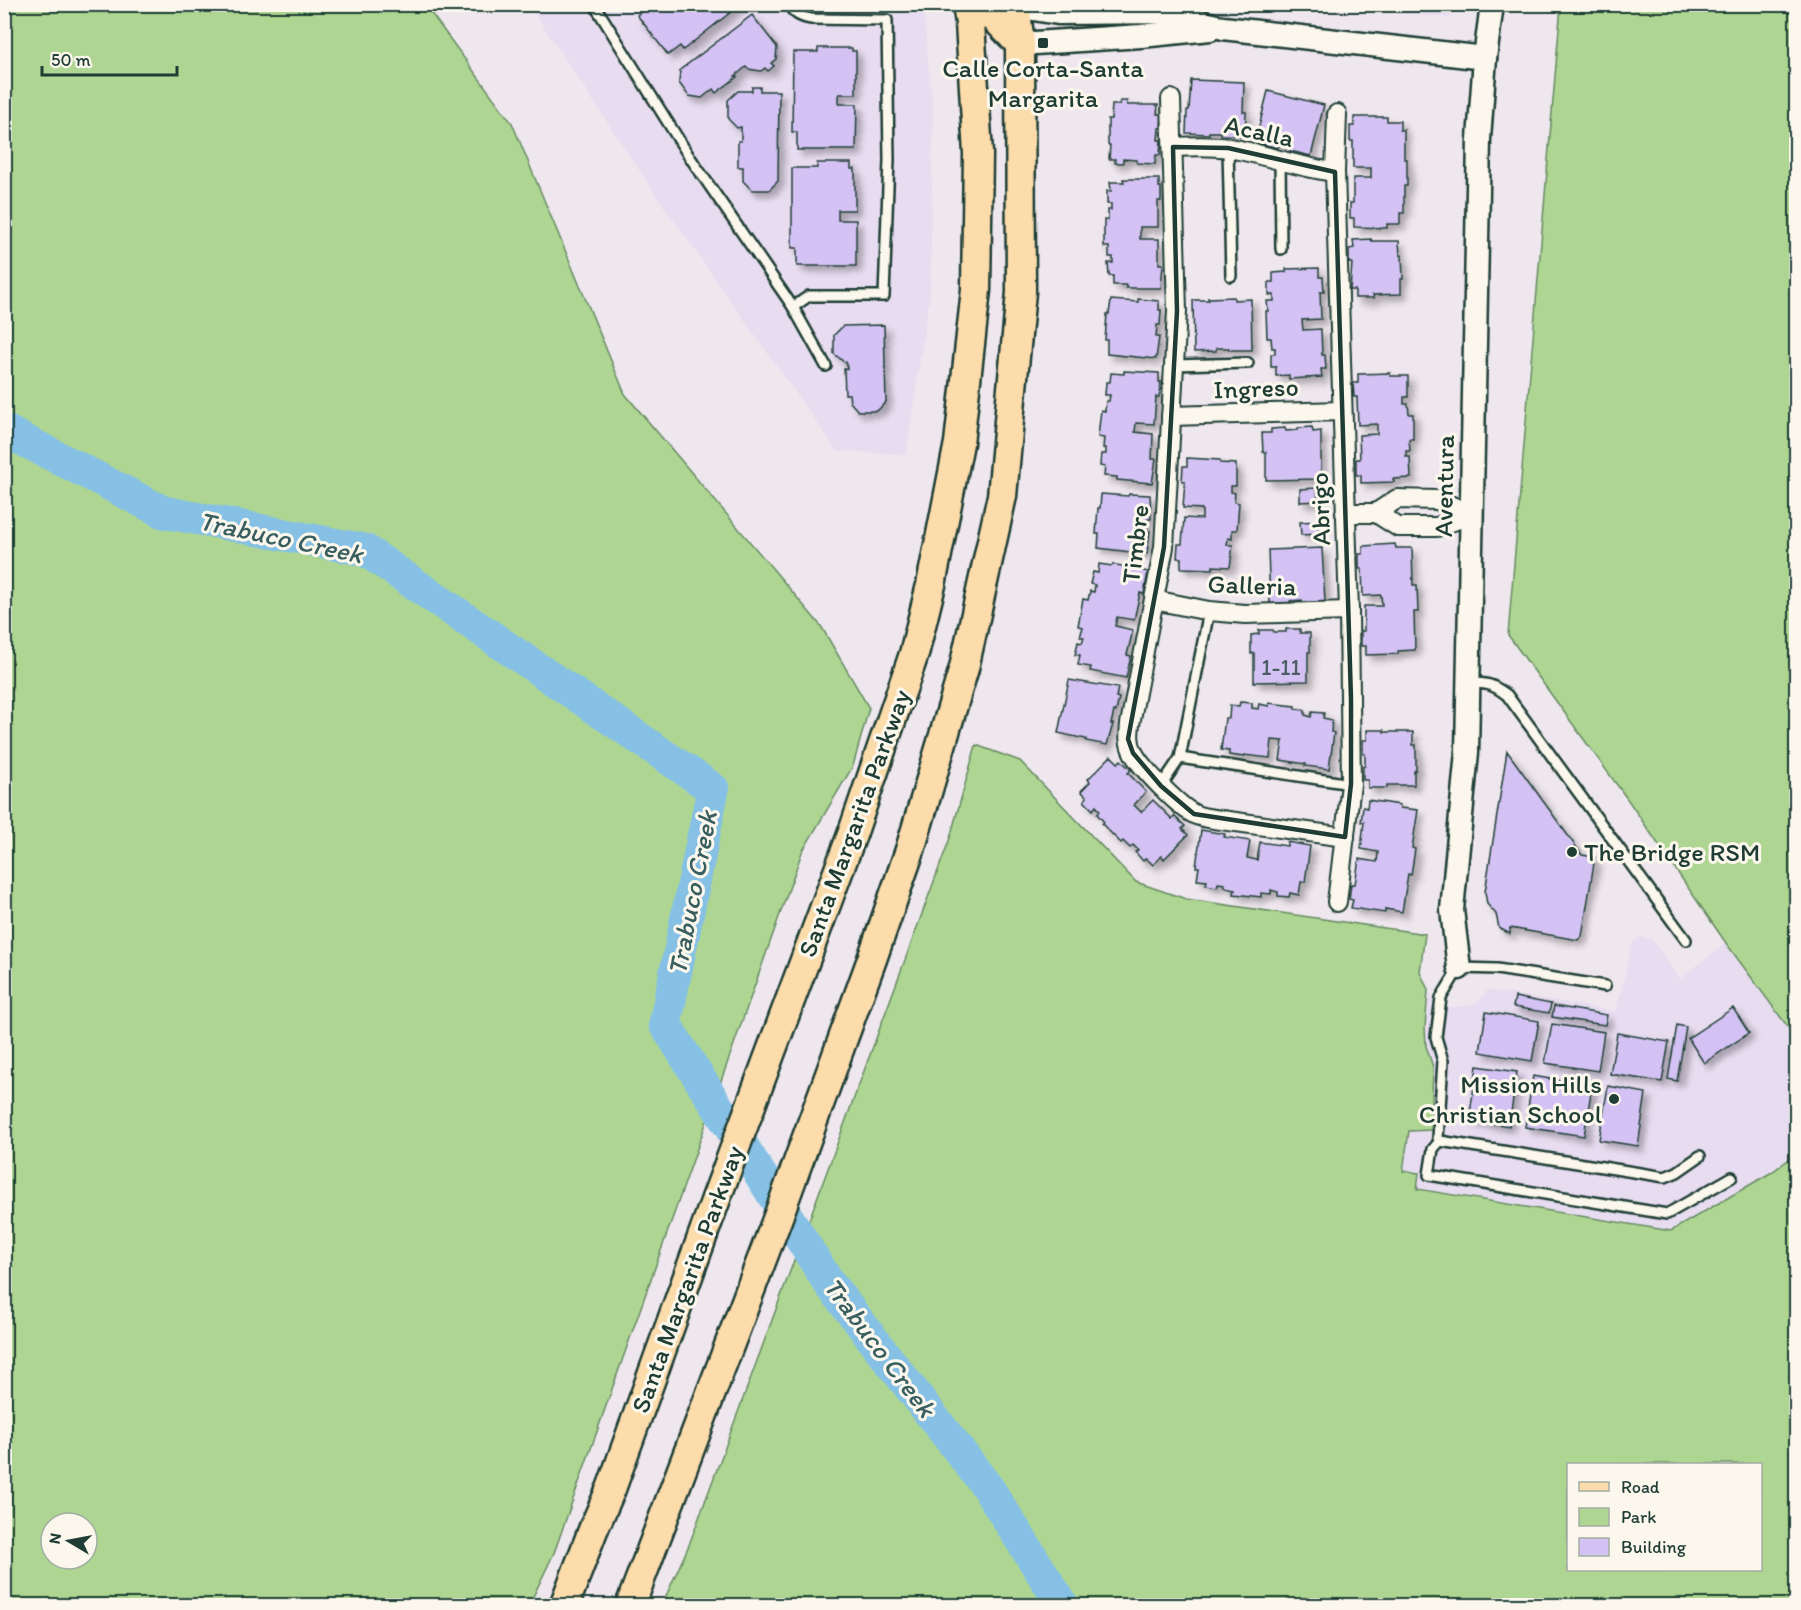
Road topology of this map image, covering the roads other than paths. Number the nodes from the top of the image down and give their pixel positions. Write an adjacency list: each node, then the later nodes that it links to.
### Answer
1 (594, 4): 17 (lane)
2 (788, 4): 17 (lane)
3 (967, 4): 41 (main road, Santa Margarita Parkway)
4 (1492, 4): 8 (street, Aventura)
5 (1006, 5): 6 (street); 7 (main road)
6 (1222, 28): 7 (street); 8 (street)
7 (1020, 44): 42 (main road, Santa Margarita Parkway)
8 (1485, 58): 25 (street, Aventura)
9 (1171, 99): 11 (street, Timbre)
10 (1337, 114): 14 (street, Abrigo)
11 (1173, 147): 12 (street, Acalla); 19 (street, Timbre)
12 (1228, 148): 13 (street, Acalla); 16 (lane)
13 (1280, 159): 14 (street, Acalla); 15 (lane)
14 (1335, 172): 21 (street, Abrigo)
15 (1281, 249)
16 (1231, 276)
17 (793, 307): 20 (lane)
18 (1248, 363): 19 (lane)
19 (1174, 365): 22 (street, Timbre)
20 (826, 366)
21 (1342, 411): 22 (street, Ingreso); 23 (street, Abrigo)
22 (1171, 416): 26 (street, Timbre)
23 (1345, 513): 24 (street); 28 (street, Abrigo)
24 (1376, 513): 25 (street); 25 (street)
25 (1472, 514): 29 (street, Aventura)
26 (1154, 600): 27 (street, Galleria); 32 (street, Timbre)
27 (1209, 611): 28 (street, Galleria); 30 (lane)
28 (1349, 611): 31 (street, Abrigo)
29 (1469, 683): 35 (lane); 36 (street, Aventura)
30 (1180, 758): 31 (lane); 32 (lane)
31 (1352, 784): 33 (street, Abrigo)
32 (1161, 786): 33 (street, Timbre)
33 (1345, 837): 34 (street, Abrigo)
34 (1337, 902)
35 (1686, 940)
36 (1459, 968): 37 (lane); 38 (lane)
37 (1605, 986)
38 (1440, 1141): 39 (lane); 40 (lane)
39 (1700, 1156)
40 (1732, 1177)
41 (564, 1605)
42 (630, 1605)

